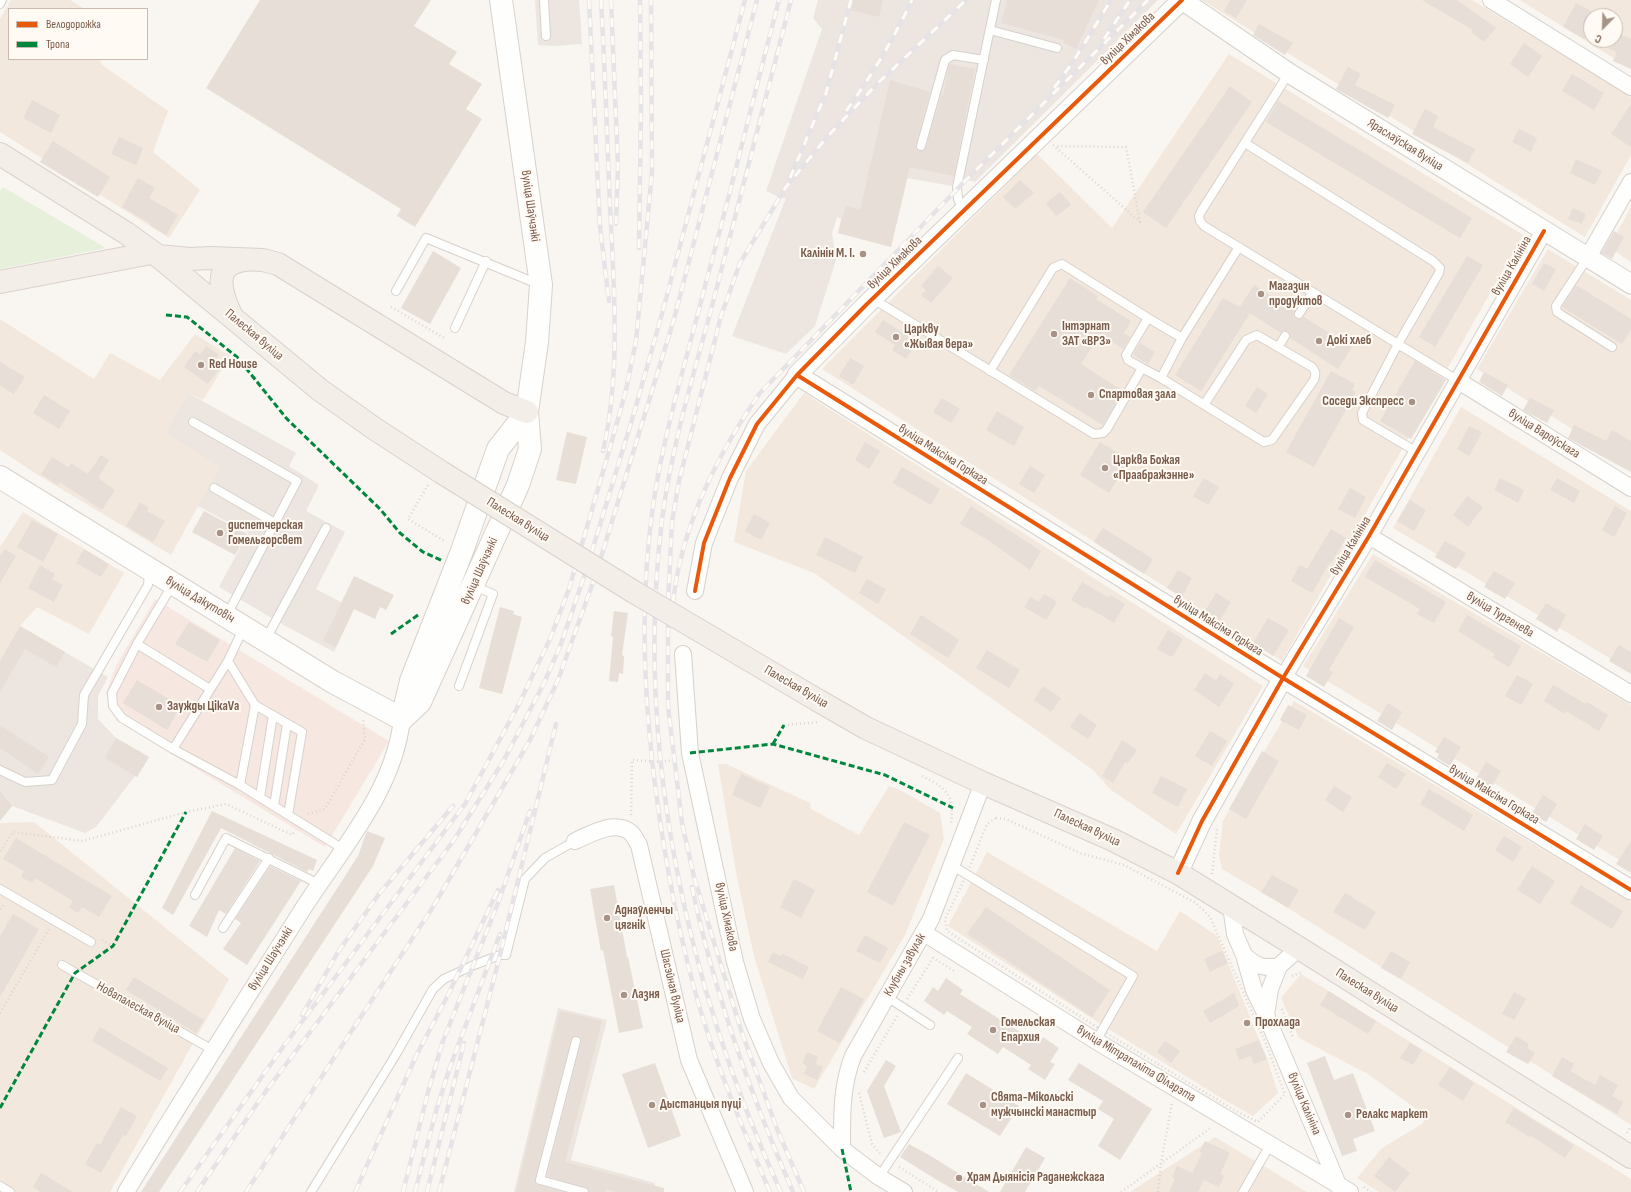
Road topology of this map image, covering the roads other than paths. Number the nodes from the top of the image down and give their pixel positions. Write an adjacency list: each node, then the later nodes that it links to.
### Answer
1 (2, 0): 7 (lane)
2 (501, 0): 27 (main road, вуліца Шаўчэнкі)
3 (544, 0): 9 (lane)
4 (996, 0): 8 (lane)
5 (1182, 0): 12 (street, Яраслаўская вуліца); 18 (street, вуліца Хімакова)
6 (1491, 0): 13 (street)
7 (0, 4)
8 (990, 30): 10 (lane); 11 (lane)
9 (546, 36)
10 (1056, 48)
11 (984, 60): 15 (lane); 18 (lane)
12 (1289, 73): 14 (lane); 19 (street, Яраслаўская вуліца)
13 (1631, 87)
14 (1245, 143): 20 (lane); 37 (lane)
15 (921, 146)
16 (0, 154): 21 (main road, Палеская вуліца)
17 (1631, 182): 22 (street)
18 (963, 211): 30 (street, вуліца Хімакова)
19 (1544, 231): 22 (street, Яраслаўская вуліца); 44 (street, вуліца Калініна)
20 (1239, 247): 29 (lane); 36 (lane)
21 (155, 255): 23 (main road); 25 (main road); 32 (main road, Палеская вуліца)
22 (1588, 257): 26 (street, Яраслаўская вуліца); 39 (lane)
23 (245, 260): 32 (main road); 46 (main road)
24 (486, 261): 27 (lane); 28 (lane); 34 (lane)
25 (0, 282)
26 (1631, 284)
27 (541, 285): 46 (main road, вуліца Шаўчэнкі)
28 (396, 291)
29 (1313, 292): 31 (lane); 37 (lane)
30 (873, 299): 41 (lane); 42 (street, вуліца Хімакова)
31 (1299, 314)
32 (231, 316): 77 (main road, Палеская вуліца, bridge)
33 (1148, 318): 36 (lane); 40 (lane); 41 (lane)
34 (455, 328)
35 (1285, 336): 38 (lane)
36 (1182, 338): 43 (lane)
37 (1398, 344): 44 (lane); 48 (lane)
38 (1279, 346): 45 (lane); 45 (lane)
39 (1612, 346)
40 (1142, 368): 41 (lane); 43 (lane)
41 (990, 371)
42 (797, 375): 59 (street, вуліца Хімакова); 65 (street, вуліца Максіма Горкага)
43 (1161, 378): 45 (lane)
44 (1457, 380): 48 (street, вуліца Калініна); 51 (street, вуліца Вароўскага)
45 (1204, 405)
46 (527, 412): 56 (main road, вуліца Шаўчэнкі); 58 (main road, вуліца Шаўчэнкі)
47 (193, 422): 52 (lane)
48 (1416, 452): 54 (street, вуліца Калініна)
49 (0, 477): 55 (main road, вуліца Дакутовіч)
50 (214, 488): 52 (lane)
51 (1631, 488)
52 (276, 523): 60 (lane)
53 (326, 528): 61 (lane)
54 (1369, 536): 65 (street, вуліца Калініна); 69 (street, вуліца Тургенева)
55 (149, 569): 57 (main road, вуліца Дакутовіч); 76 (lane)
56 (451, 576): 58 (main road); 66 (main road, вуліца Шаўчэнкі)
57 (173, 583): 60 (main road, вуліца Дакутовіч); 62 (lane)
58 (473, 586): 67 (lane); 73 (main road, вуліца Шаўчэнкі)
59 (695, 590)
60 (235, 621): 61 (main road, вуліца Дакутовіч); 64 (lane)
61 (266, 640): 71 (main road, вуліца Дакутовіч)
62 (136, 644): 68 (lane); 75 (lane)
63 (683, 654): 107 (street, вуліца Хімакова)
64 (228, 661): 68 (lane); 70 (lane)
65 (1283, 678): 86 (street, вуліца Калініна); 88 (street, вуліца Максіма Горкага)
66 (411, 681): 71 (main road, вуліца Шаўчэнкі); 73 (main road, вуліца Шаўчэнкі)
67 (459, 686)
68 (210, 689): 75 (lane)
69 (1631, 694)
70 (255, 705): 72 (lane); 78 (lane)
71 (363, 708): 73 (main road, вуліца Дакутовіч)
72 (272, 715): 74 (lane); 79 (lane)
73 (402, 719): 83 (street, вуліца Шаўчэнкі)
74 (287, 724): 80 (lane); 81 (lane)
75 (173, 749): 78 (lane)
76 (0, 770)
77 (983, 783): 85 (street, Клубны завулак); 86 (main road, Палеская вуліца)
78 (240, 785): 79 (lane)
79 (260, 797): 80 (lane)
80 (274, 806): 81 (lane)
81 (288, 815): 83 (lane)
82 (575, 841): 114 (lane); 116 (street, Шасэйная вуліца)
83 (343, 849): 87 (street, вуліца Шаўчэнкі)
84 (269, 858): 87 (lane); 90 (lane); 92 (lane)
85 (953, 866): 93 (street, Клубны завулак); 103 (lane)
86 (1178, 873): 91 (main road, Палеская вуліца)
87 (319, 884): 104 (street, вуліца Шаўчэнкі)
88 (1631, 890)
89 (1, 891): 94 (lane)
90 (194, 895)
91 (1231, 906): 95 (main road, Палеская вуліца); 96 (street, вуліца Калініна)
92 (223, 928)
93 (924, 933): 99 (street, Клубны завулак); 103 (street, вуліца Мітрапаліта Філарэта)
94 (91, 942)
95 (1299, 948): 98 (street); 108 (main road, Палеская вуліца)
96 (1244, 955): 98 (street); 100 (street, вуліца Калініна)
97 (62, 965): 104 (lane, Новапалеская вуліца)
98 (1279, 966): 100 (street)
99 (887, 997): 101 (lane); 107 (street, Клубны завулак)
100 (1266, 1015): 111 (street, вуліца Калініна)
101 (930, 1025)
102 (576, 1041): 115 (lane)
103 (1096, 1041): 106 (street, вуліца Мітрапаліта Філарэта)
104 (213, 1050): 113 (street, вуліца Шаўчэнкі)
105 (958, 1058): 109 (lane)
106 (1270, 1144): 111 (street, вуліца Мітрапаліта Філарэта); 118 (lane)
107 (842, 1149): 109 (street, вуліца Хімакова)
108 (1631, 1157)
109 (879, 1177): 117 (street, вуліца Хімакова)
110 (0, 1186): 112 (lane)
111 (1343, 1190)
112 (10, 1192)
113 (126, 1192)
114 (311, 1192)
115 (584, 1192)
116 (745, 1192)
117 (904, 1192)
118 (1243, 1192)

